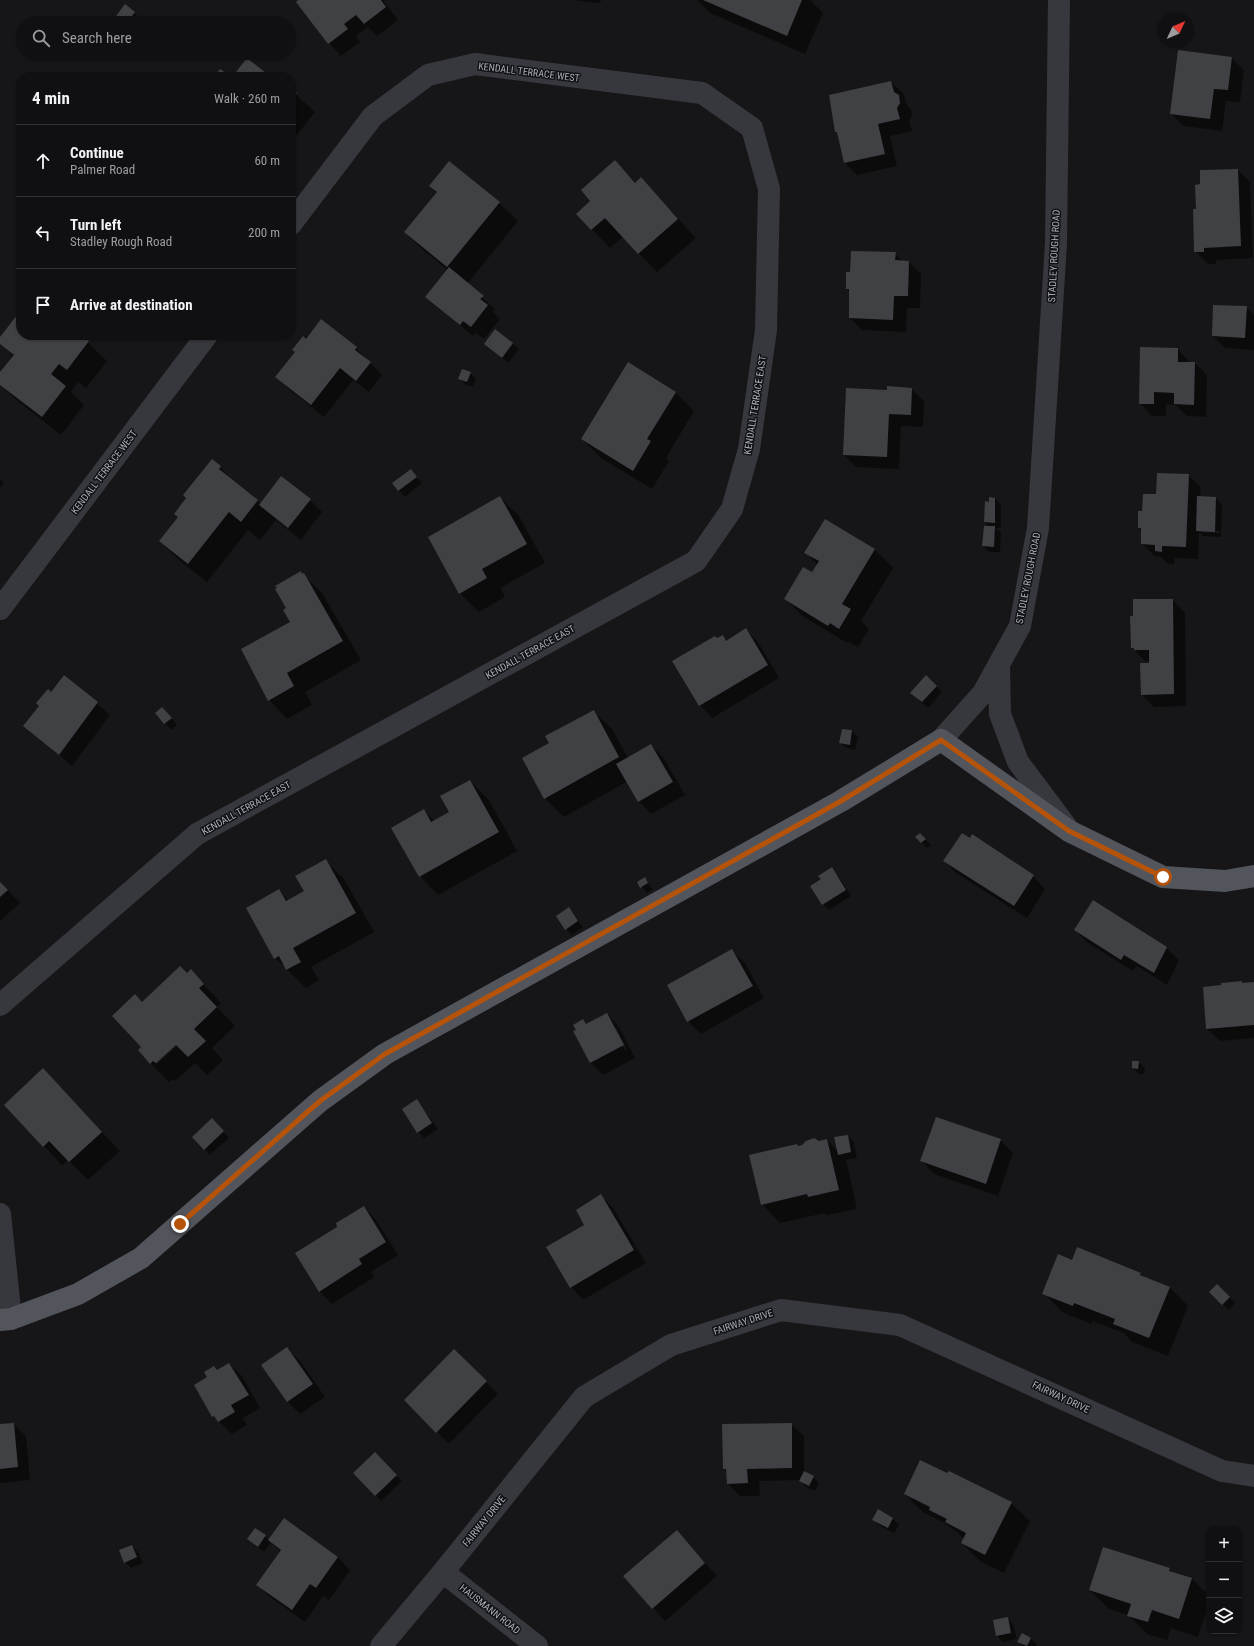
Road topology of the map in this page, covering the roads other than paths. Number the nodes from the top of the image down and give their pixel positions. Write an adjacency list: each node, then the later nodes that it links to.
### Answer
1 (1059, 0): 6 (street, STADLEY ROUGH ROAD)
2 (752, 128): 3 (street, KENDALL TERRACE WEST); 10 (street, KENDALL TERRACE EAST)
3 (296, 217)
4 (203, 340): 5 (street, KENDALL TERRACE WEST)
5 (0, 609)
6 (999, 665): 7 (street, STADLEY ROUGH ROAD); 8 (street)
7 (941, 740): 8 (main road); 12 (main road, STADLEY ROUGH ROAD)
8 (1069, 831): 9 (main road)
9 (1254, 876)
10 (0, 1005)
11 (0, 1214): 12 (street)
12 (6, 1319)
13 (1254, 1476): 14 (street, FAIRWAY DRIVE)
14 (443, 1572): 15 (street, FAIRWAY DRIVE); 16 (street, HAUSMANN ROAD)
15 (381, 1646)
16 (537, 1646)

